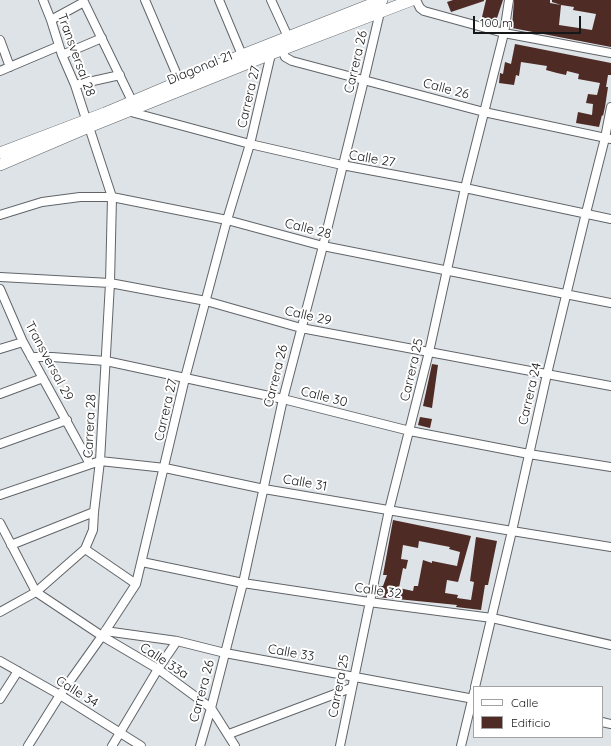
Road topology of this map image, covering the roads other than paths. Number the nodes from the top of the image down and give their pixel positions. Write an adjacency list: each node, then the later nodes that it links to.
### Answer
1 (43, 0): 11 (street, Transversal 28)
2 (145, 0): 25 (street)
3 (219, 0): 20 (street)
4 (271, 0): 13 (street)
5 (382, 0): 13 (highway, Diagonal 21)
6 (412, 0): 10 (highway, Diagonal 21)
7 (416, 0): 12 (street)
8 (509, 0): 12 (street, Carrera 25)
9 (83, 1): 11 (street); 14 (street)
10 (380, 12): 17 (highway, Diagonal 21); 24 (street, Carrera 26)
11 (51, 20): 16 (street, Transversal 28)
12 (504, 33): 18 (street); 29 (street, Carrera 25)
13 (288, 37): 20 (highway, Diagonal 21)
14 (102, 38): 19 (street); 23 (street)
15 (0, 40): 21 (street)
16 (59, 46): 19 (street, Transversal 28); 21 (street)
17 (277, 52): 24 (street, Calle 26); 27 (highway, Diagonal 21); 32 (street, Carrera 27)
18 (611, 53)
19 (62, 55): 26 (street, Transversal 28)
20 (242, 55): 25 (highway, Diagonal 21)
21 (10, 67): 22 (street)
22 (0, 71)
23 (120, 75): 26 (street); 27 (street)
24 (364, 80): 29 (street, Calle 26); 35 (street, Carrera 26)
25 (180, 82): 27 (highway, Diagonal 21)
26 (75, 85): 30 (street, Transversal 28)
27 (132, 107): 30 (highway, Diagonal 21); 32 (street, Calle 27)
28 (611, 107): 31 (street, Carrera 24)
29 (484, 112): 31 (street, Calle 26); 36 (street, Carrera 25)
30 (88, 123): 33 (highway, Diagonal 21); 34 (highway, Diagonal 21); 37 (street, Transversal 28)
31 (608, 138): 38 (street, Carrera 24)
32 (250, 144): 35 (street, Calle 27); 41 (street, Carrera 27)
33 (0, 153)
34 (0, 166)
35 (342, 166): 36 (street, Calle 27); 42 (street, Carrera 26)
36 (465, 188): 38 (street, Calle 27); 43 (street, Carrera 25)
37 (112, 197): 39 (street, Calle 28); 41 (street, Calle 28); 45 (street, Carrera 28)
38 (586, 213): 40 (street, Calle 27); 47 (street, Carrera 24)
39 (0, 215)
40 (611, 219)
41 (227, 220): 42 (street, Calle 28); 48 (street, Carrera 27)
42 (323, 246): 43 (street, Calle 28); 50 (street, Carrera 26)
43 (447, 270): 47 (street, Calle 28); 53 (street, Carrera 25)
44 (0, 278): 45 (street, Calle 29)
45 (110, 283): 48 (street, Calle 29); 55 (street, Carrera 28)
46 (0, 290): 51 (street, Transversal 29)
47 (566, 294): 49 (street, Calle 28); 56 (street, Carrera 24)
48 (206, 301): 50 (street, Calle 29); 58 (street, Carrera 27)
49 (611, 303)
50 (301, 328): 53 (street, Calle 29); 61 (street, Carrera 26)
51 (23, 342): 52 (street); 54 (street, Transversal 29)
52 (0, 349)
53 (429, 352): 56 (street, Calle 29); 63 (street, Carrera 25)
54 (31, 357): 55 (street, Calle 30); 57 (street, Transversal 29)
55 (106, 361): 58 (street, Calle 30); 66 (street, Carrera 28)
56 (547, 374): 59 (street, Calle 29); 65 (street, Carrera 24)
57 (43, 378): 60 (street); 62 (street, Transversal 29)
58 (185, 378): 61 (street, Calle 30); 69 (street, Carrera 27)
59 (611, 386)
60 (0, 394)
61 (283, 399): 63 (street, Calle 30); 70 (street, Carrera 26)
62 (67, 420): 64 (street); 67 (street, Transversal 29)
63 (410, 432): 65 (street, Calle 30); 72 (street, Carrera 25)
64 (0, 444)
65 (529, 454): 68 (street, Calle 30); 75 (street, Carrera 24)
66 (100, 460): 67 (street, Calle 31); 69 (street, Calle 31); 73 (street, Carrera 28)
67 (90, 464): 71 (street, Calle 31)
68 (611, 467)
69 (164, 468): 70 (street, Calle 31); 79 (street, Carrera 27)
70 (264, 488): 72 (street, Calle 31); 80 (street, Carrera 26)
71 (0, 494)
72 (389, 510): 75 (street, Calle 31); 83 (street, Carrera 25)
73 (94, 512): 76 (street); 78 (street, Carrera 28)
74 (0, 522): 76 (street)
75 (512, 531): 77 (street, Calle 31); 85 (street, Carrera 24)
76 (10, 545): 82 (street)
77 (611, 547)
78 (85, 549): 81 (street); 82 (street, Carrera 28)
79 (142, 562): 80 (street, Calle 32); 81 (street, Carrera 27)
80 (243, 583): 83 (street, Calle 32); 89 (street, Carrera 26)
81 (136, 584): 86 (street, Carrera 27)
82 (36, 592): 84 (street, Carrera 28); 86 (street, Calle 33)
83 (369, 602): 85 (street, Calle 32); 93 (street, Carrera 25)
84 (0, 612)
85 (492, 618): 88 (street, Calle 32); 94 (street, Carrera 24)
86 (103, 634): 87 (street, Calle 33); 91 (street, Calle 33a); 96 (street, Carrera 27)
87 (177, 641): 89 (street, Calle 33); 91 (street)
88 (611, 645)
89 (225, 653): 93 (street, Calle 33); 99 (street, Carrera 26)
90 (0, 661): 92 (street, Calle 34)
91 (158, 669): 99 (street, Calle 33a); 100 (street)
92 (18, 671): 96 (street, Calle 34); 98 (street)
93 (353, 677): 95 (street, Carrera 25); 97 (street, Calle 33)
94 (475, 686)
95 (351, 688): 101 (street); 107 (street, Carrera 25)
96 (60, 695): 100 (street, Calle 34); 102 (street, Carrera 27)
97 (473, 697): 108 (street)
98 (0, 699)
99 (211, 708): 101 (street); 105 (street, Carrera 26)
100 (120, 733): 103 (street); 104 (street, Calle 34)
101 (228, 734): 106 (street)
102 (28, 746)
103 (112, 746)
104 (141, 746)
105 (200, 746)
106 (235, 746)
107 (340, 746)
108 (461, 746)

